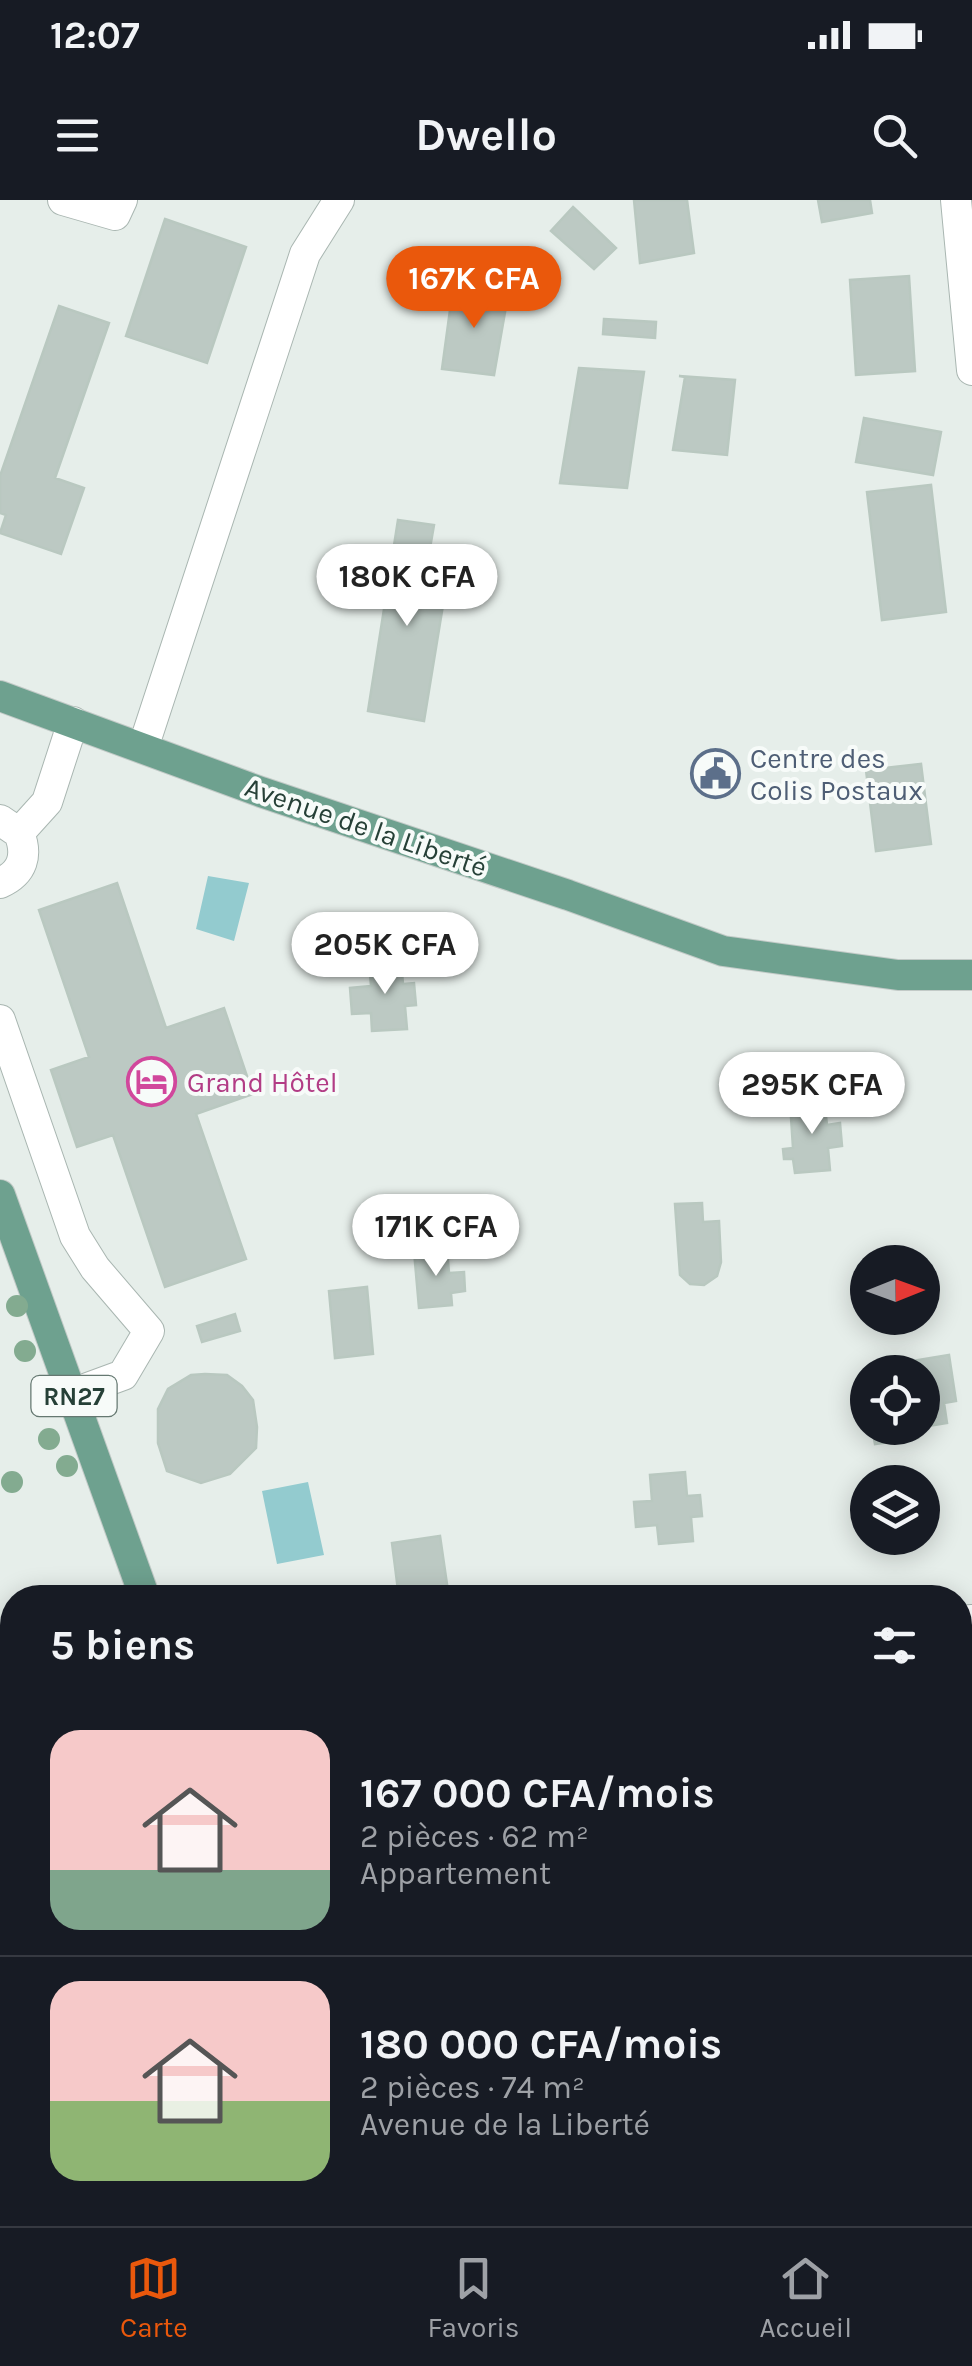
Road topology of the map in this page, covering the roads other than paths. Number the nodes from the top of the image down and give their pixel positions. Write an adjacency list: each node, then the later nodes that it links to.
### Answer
1 (63, 200): 2 (street)
2 (122, 200)
3 (339, 200): 8 (street)
4 (956, 200): 5 (street)
5 (972, 370)
6 (0, 696): 7 (main road, Avenue de la Liberté)
7 (73, 722): 8 (main road, Avenue de la Liberté); 9 (street)
8 (143, 748): 11 (main road, Avenue de la Liberté)
9 (9, 827): 10 (street)
10 (0, 883)
11 (972, 975)
12 (0, 1020): 14 (street)
13 (0, 1195): 14 (main road, RN27)
14 (74, 1393): 15 (main road, RN27)
15 (140, 1585)

